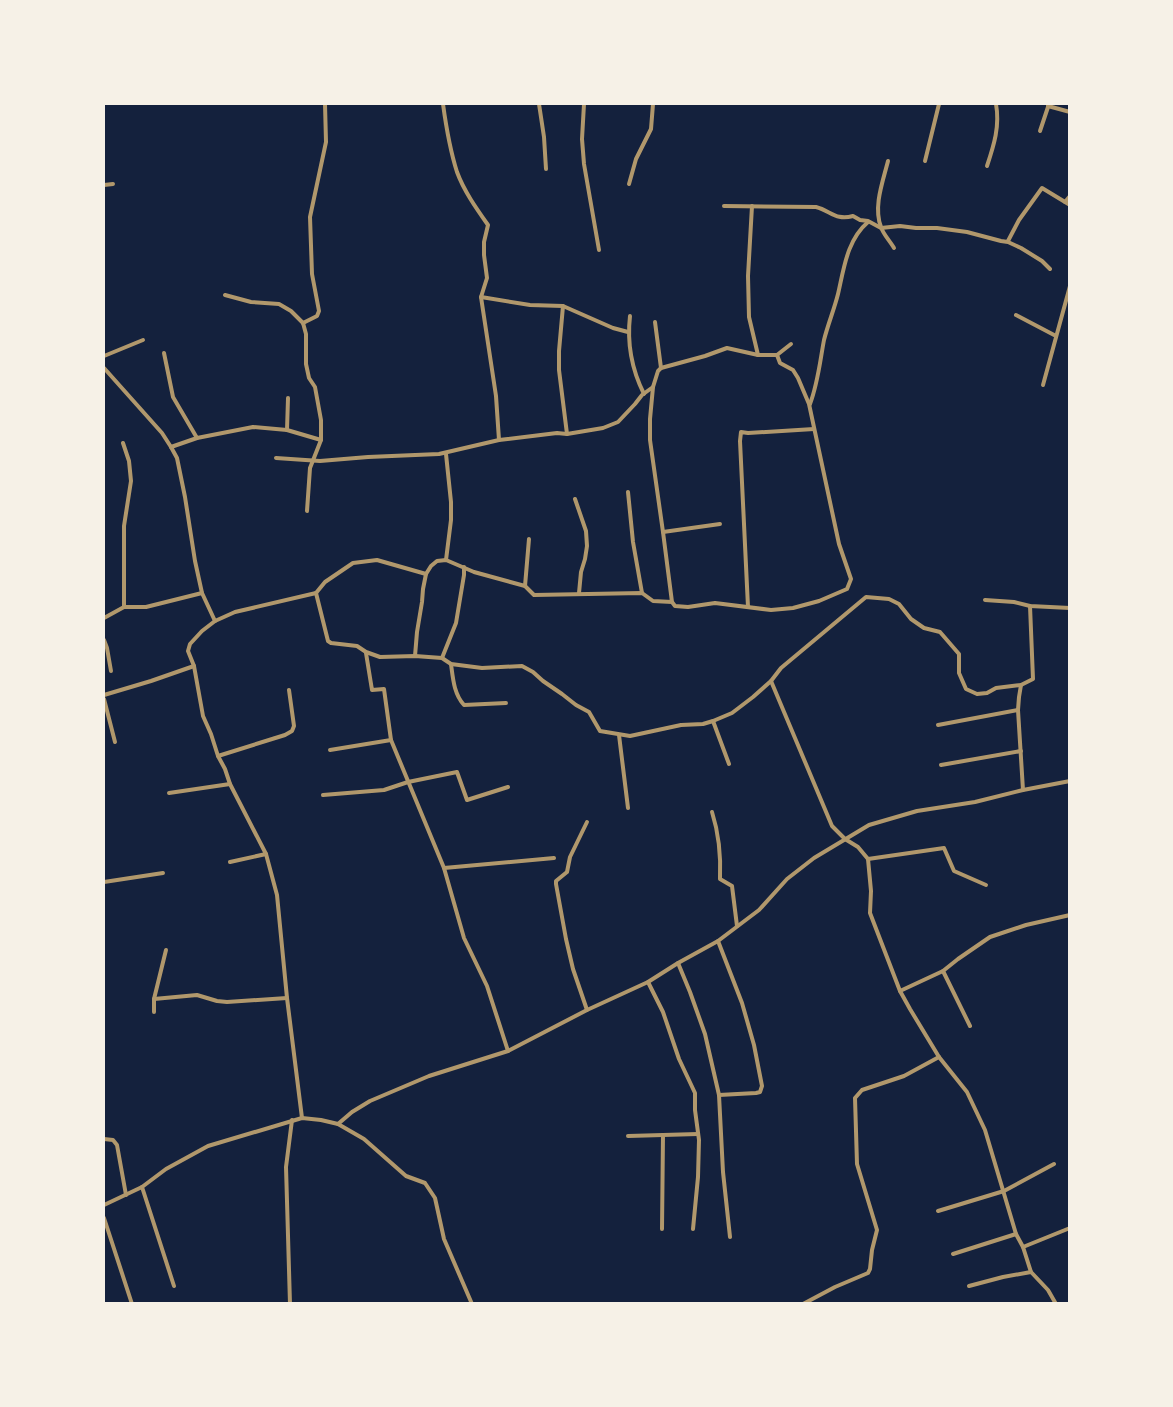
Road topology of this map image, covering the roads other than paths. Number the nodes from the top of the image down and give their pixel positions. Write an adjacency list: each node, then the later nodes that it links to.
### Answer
1 (326, 104): 36 (street)
2 (443, 104): 31 (street)
3 (539, 104): 14 (street)
4 (584, 104): 27 (street)
5 (654, 104): 16 (street)
6 (939, 104): 12 (street)
7 (996, 104): 13 (street)
8 (1048, 105): 9 (street); 10 (street)
9 (1070, 112)
10 (1040, 131)
11 (888, 161): 24 (street)
12 (925, 161)
13 (987, 166)
14 (546, 169)
15 (113, 184): 17 (street)
16 (629, 184)
17 (104, 185)
18 (1070, 196): 19 (street)
19 (1065, 201): 20 (street); 25 (street)
20 (1070, 205)
21 (723, 206): 22 (street)
22 (752, 206): 23 (street); 42 (street)
23 (868, 221): 24 (street); 51 (street)
24 (881, 228): 25 (street); 26 (street)
25 (1008, 242): 28 (street)
26 (894, 248)
27 (599, 250)
28 (1050, 269)
29 (1070, 286): 38 (street)
30 (225, 295): 36 (street)
31 (482, 297): 32 (street); 57 (street)
32 (563, 306): 37 (street); 54 (street)
33 (630, 315): 37 (street)
34 (1016, 315): 38 (street)
35 (655, 322): 46 (street)
36 (303, 323): 56 (street)
37 (628, 332): 49 (street)
38 (1056, 336): 47 (street)
39 (143, 340): 44 (street)
40 (791, 344): 43 (street)
41 (164, 353): 55 (street)
42 (758, 355): 43 (street); 46 (street)
43 (777, 355): 51 (street)
44 (104, 356)
45 (104, 368): 59 (street)
46 (661, 368): 48 (street)
47 (1043, 385)
48 (653, 387): 49 (street); 67 (street)
49 (644, 394): 54 (street)
50 (288, 398): 53 (street)
51 (809, 404): 52 (street)
52 (814, 429): 81 (street); 81 (street)
53 (287, 430): 55 (street); 56 (street)
54 (567, 434): 57 (street)
55 (197, 438): 59 (street)
56 (321, 440): 62 (street)
57 (499, 440): 60 (street)
58 (123, 443): 80 (street)
59 (171, 447): 73 (street)
60 (446, 453): 62 (street); 69 (street)
61 (276, 458): 62 (street)
62 (313, 460): 65 (street)
63 (628, 492): 76 (street)
64 (575, 499): 75 (street)
65 (307, 511)
66 (720, 524): 67 (street)
67 (663, 532): 78 (street)
68 (529, 539): 72 (street)
69 (446, 560): 70 (street); 71 (street)
70 (464, 567): 72 (street); 88 (street)
71 (426, 574): 74 (street); 87 (street)
72 (525, 586): 75 (street)
73 (202, 593): 80 (street); 84 (street)
74 (316, 593): 84 (street); 86 (street)
75 (579, 593): 76 (street)
76 (642, 593): 78 (street)
77 (985, 600): 79 (street)
78 (672, 602): 81 (street)
79 (1030, 606): 82 (street); 93 (street)
80 (124, 607): 83 (street)
81 (748, 607)
82 (1070, 608)
83 (104, 618)
84 (215, 621): 90 (street)
85 (104, 640): 91 (street)
86 (366, 652): 87 (street); 101 (street)
87 (415, 656): 88 (street)
88 (442, 658): 89 (street)
89 (451, 664): 96 (street); 100 (street)
90 (194, 666): 95 (street); 105 (street)
91 (111, 671)
92 (771, 681): 93 (street); 98 (street); 118 (street)
93 (1021, 685): 97 (street)
94 (289, 690): 105 (street)
95 (104, 697): 102 (street)
96 (506, 703)
97 (1018, 710): 99 (street); 104 (street)
98 (713, 721): 100 (street); 106 (street)
99 (938, 725)
100 (618, 735): 115 (street)
101 (391, 740): 103 (street); 109 (street)
102 (115, 742)
103 (330, 750)
104 (1021, 751): 107 (street); 112 (street)
105 (218, 756): 110 (street)
106 (729, 764)
107 (941, 765)
108 (1070, 781): 112 (street)
109 (408, 782): 111 (street); 114 (street); 123 (street)
110 (230, 784): 113 (street); 119 (street)
111 (508, 787)
112 (1023, 790): 118 (street)
113 (169, 793)
114 (323, 795)
115 (628, 808)
116 (712, 812): 128 (street)
117 (587, 822): 137 (street)
118 (845, 839): 121 (street); 128 (street)
119 (266, 854): 122 (street); 135 (street)
120 (554, 858): 123 (street)
121 (868, 859): 126 (street); 134 (street)
122 (230, 862)
123 (444, 868): 140 (street)
124 (164, 873): 125 (street)
125 (104, 882)
126 (986, 885)
127 (1070, 915): 132 (street)
128 (738, 926): 129 (street)
129 (718, 941): 131 (street); 142 (street)
130 (166, 950): 136 (street)
131 (678, 963): 133 (street); 142 (street)
132 (943, 971): 134 (street); 139 (street)
133 (648, 982): 137 (street); 146 (street)
134 (900, 991): 141 (street)
135 (287, 998): 136 (street); 143 (street)
136 (154, 999): 138 (street)
137 (587, 1010): 140 (street)
138 (154, 1012)
139 (970, 1026)
140 (508, 1051): 145 (street)
141 (939, 1057): 152 (street); 170 (street)
142 (719, 1095): 161 (street)
143 (302, 1118): 144 (street); 145 (street)
144 (292, 1120): 151 (street); 168 (street)
145 (338, 1124): 169 (street)
146 (698, 1134): 147 (street); 159 (street)
147 (663, 1135): 148 (street); 157 (street)
148 (628, 1136)
149 (104, 1139): 153 (street)
150 (1054, 1164): 152 (street)
151 (142, 1187): 153 (street); 165 (street)
152 (1004, 1191): 155 (street); 160 (street)
153 (126, 1195): 154 (street)
154 (104, 1204)
155 (938, 1211)
156 (104, 1218): 167 (street)
157 (662, 1228)
158 (1070, 1228): 162 (street)
159 (693, 1229)
160 (1016, 1234): 162 (street); 163 (street)
161 (730, 1238)
162 (1023, 1247): 164 (street)
163 (953, 1254)
164 (1031, 1272): 166 (street); 171 (street)
165 (174, 1286)
166 (969, 1286)
167 (132, 1304)
168 (290, 1304)
169 (472, 1304)
170 (803, 1304)
171 (1056, 1304)

